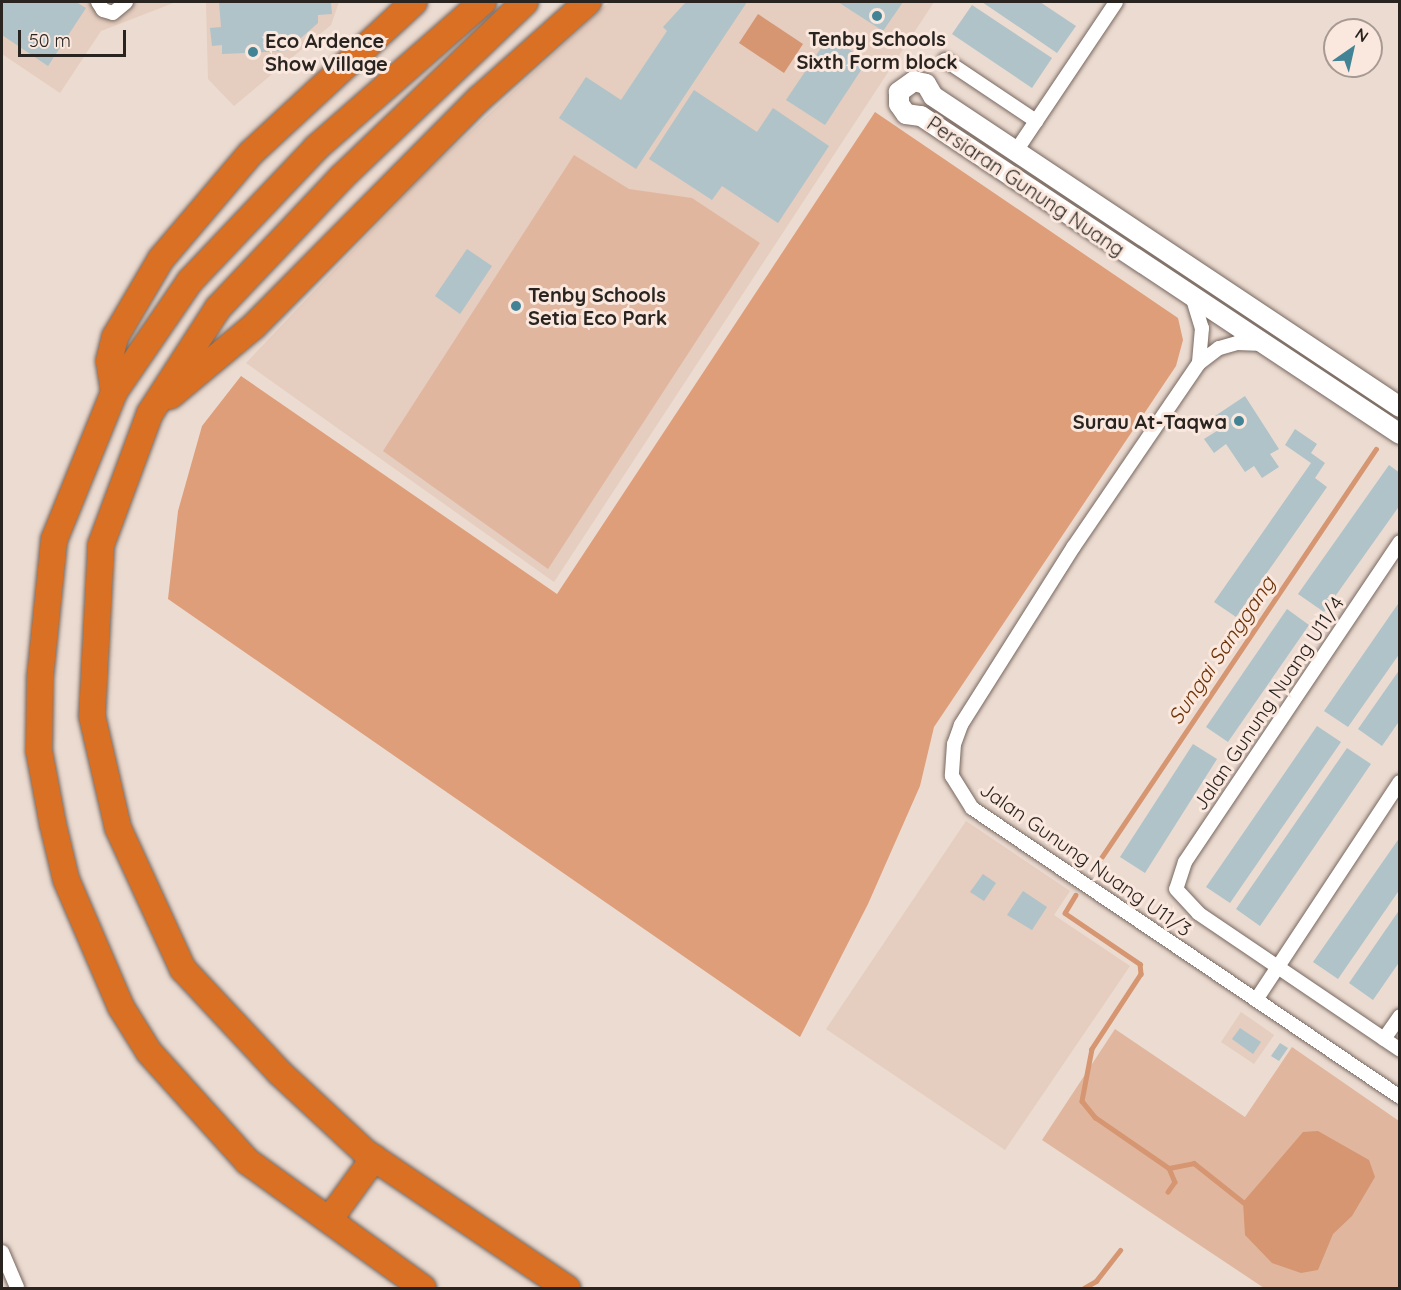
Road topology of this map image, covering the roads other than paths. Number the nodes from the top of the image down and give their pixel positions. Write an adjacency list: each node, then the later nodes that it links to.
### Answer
1 (98, 2): 2 (street)
2 (126, 2)
3 (414, 2): 15 (highway)
4 (483, 2): 15 (highway)
5 (525, 2): 17 (highway)
6 (588, 2): 17 (highway)
7 (1098, 2): 8 (street)
8 (1113, 5): 10 (street)
9 (945, 60): 10 (street)
10 (1036, 121): 11 (street)
11 (1016, 151): 12 (street, Persiaran Gunung Nuang); 16 (street, Persiaran Gunung Nuang)
12 (1192, 296): 13 (street, Persiaran Gunung Nuang); 14 (street, Jalan Gunung Nuang U11/3)
13 (1264, 344): 14 (street, Jalan Gunung Nuang U11/3); 18 (street, Persiaran Gunung Nuang)
14 (1199, 363): 22 (street, Jalan Gunung Nuang U11/3)
15 (114, 392): 28 (highway)
16 (1400, 407)
17 (150, 413): 27 (highway)
18 (1400, 434)
19 (1400, 542): 21 (street, Jalan Gunung Nuang U11/4)
20 (1400, 783): 21 (street)
21 (1278, 967): 22 (street); 24 (street)
22 (1256, 1000): 26 (street, Jalan Gunung Nuang U11/3)
23 (1400, 1016): 24 (street)
24 (1384, 1040): 25 (street)
25 (1400, 1050)
26 (1400, 1097)
27 (374, 1158): 28 (highway); 32 (highway)
28 (329, 1220): 31 (highway)
29 (2, 1252): 30 (street)
30 (17, 1288)
31 (423, 1288)
32 (567, 1288)

